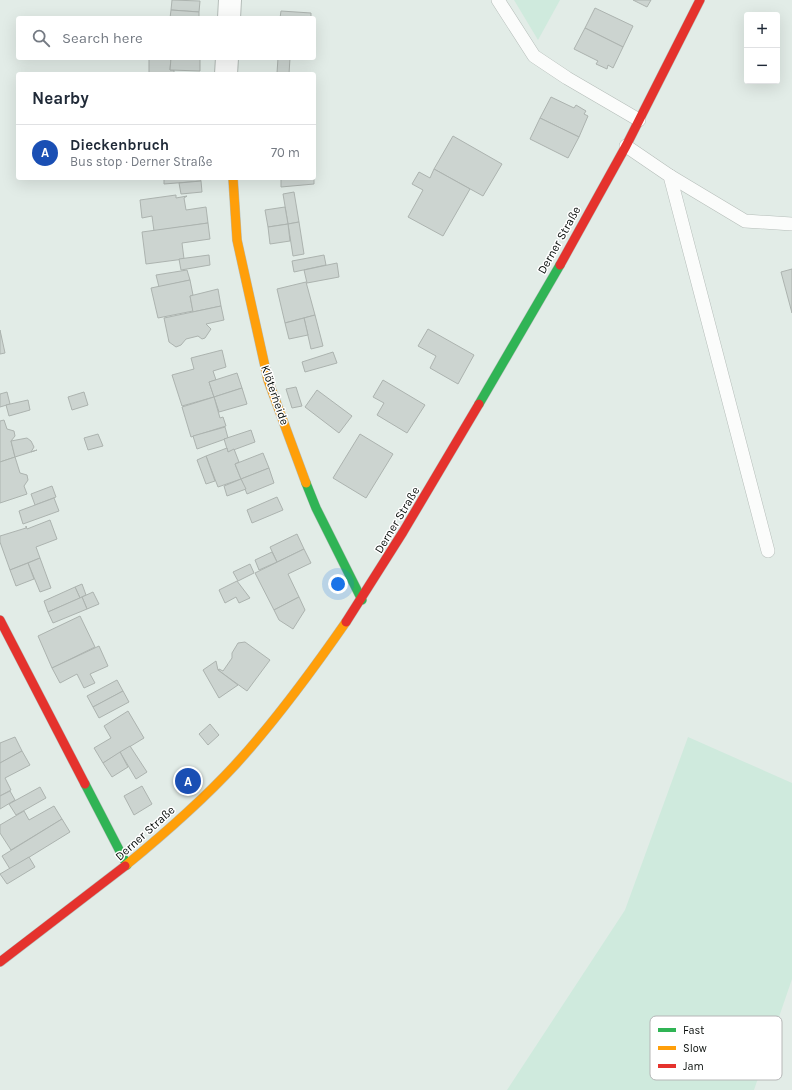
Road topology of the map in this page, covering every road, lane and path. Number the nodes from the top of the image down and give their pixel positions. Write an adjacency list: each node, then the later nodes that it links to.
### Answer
1 (230, 0): 4 (street)
2 (498, 0): 7 (lane)
3 (700, 0): 7 (street, Derner Straße)
4 (229, 16)
5 (227, 60): 6 (street)
6 (226, 72)
7 (639, 120): 8 (street, Derner Straße)
8 (626, 146): 9 (lane); 13 (street, Derner Straße)
9 (670, 176): 11 (lane); 12 (lane)
10 (233, 180): 13 (street, Klöterheide)
11 (792, 224)
12 (768, 551)
13 (362, 600): 15 (street, Derner Straße)
14 (0, 620): 15 (street)
15 (127, 865): 16 (street, Derner Straße)
16 (0, 962)

